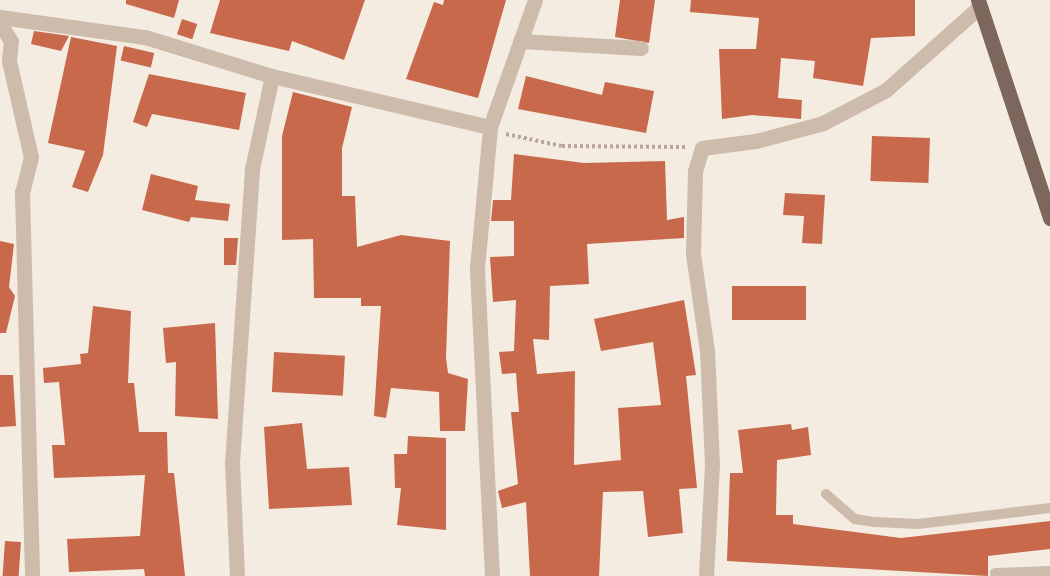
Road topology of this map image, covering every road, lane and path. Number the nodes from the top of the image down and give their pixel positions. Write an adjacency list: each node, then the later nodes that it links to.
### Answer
1 (535, 0): 5 (street)
2 (979, 4): 9 (street); 10 (main road)
3 (0, 17): 7 (street)
4 (0, 23): 15 (street)
5 (520, 41): 6 (street); 8 (street)
6 (641, 48)
7 (272, 76): 8 (street); 16 (street)
8 (490, 127): 9 (path); 17 (street)
9 (702, 148): 18 (street)
10 (1050, 218)
11 (826, 494): 12 (lane)
12 (1050, 508)
13 (1050, 571): 14 (lane)
14 (995, 573)
15 (32, 576)
16 (237, 576)
17 (492, 576)
18 (706, 576)

